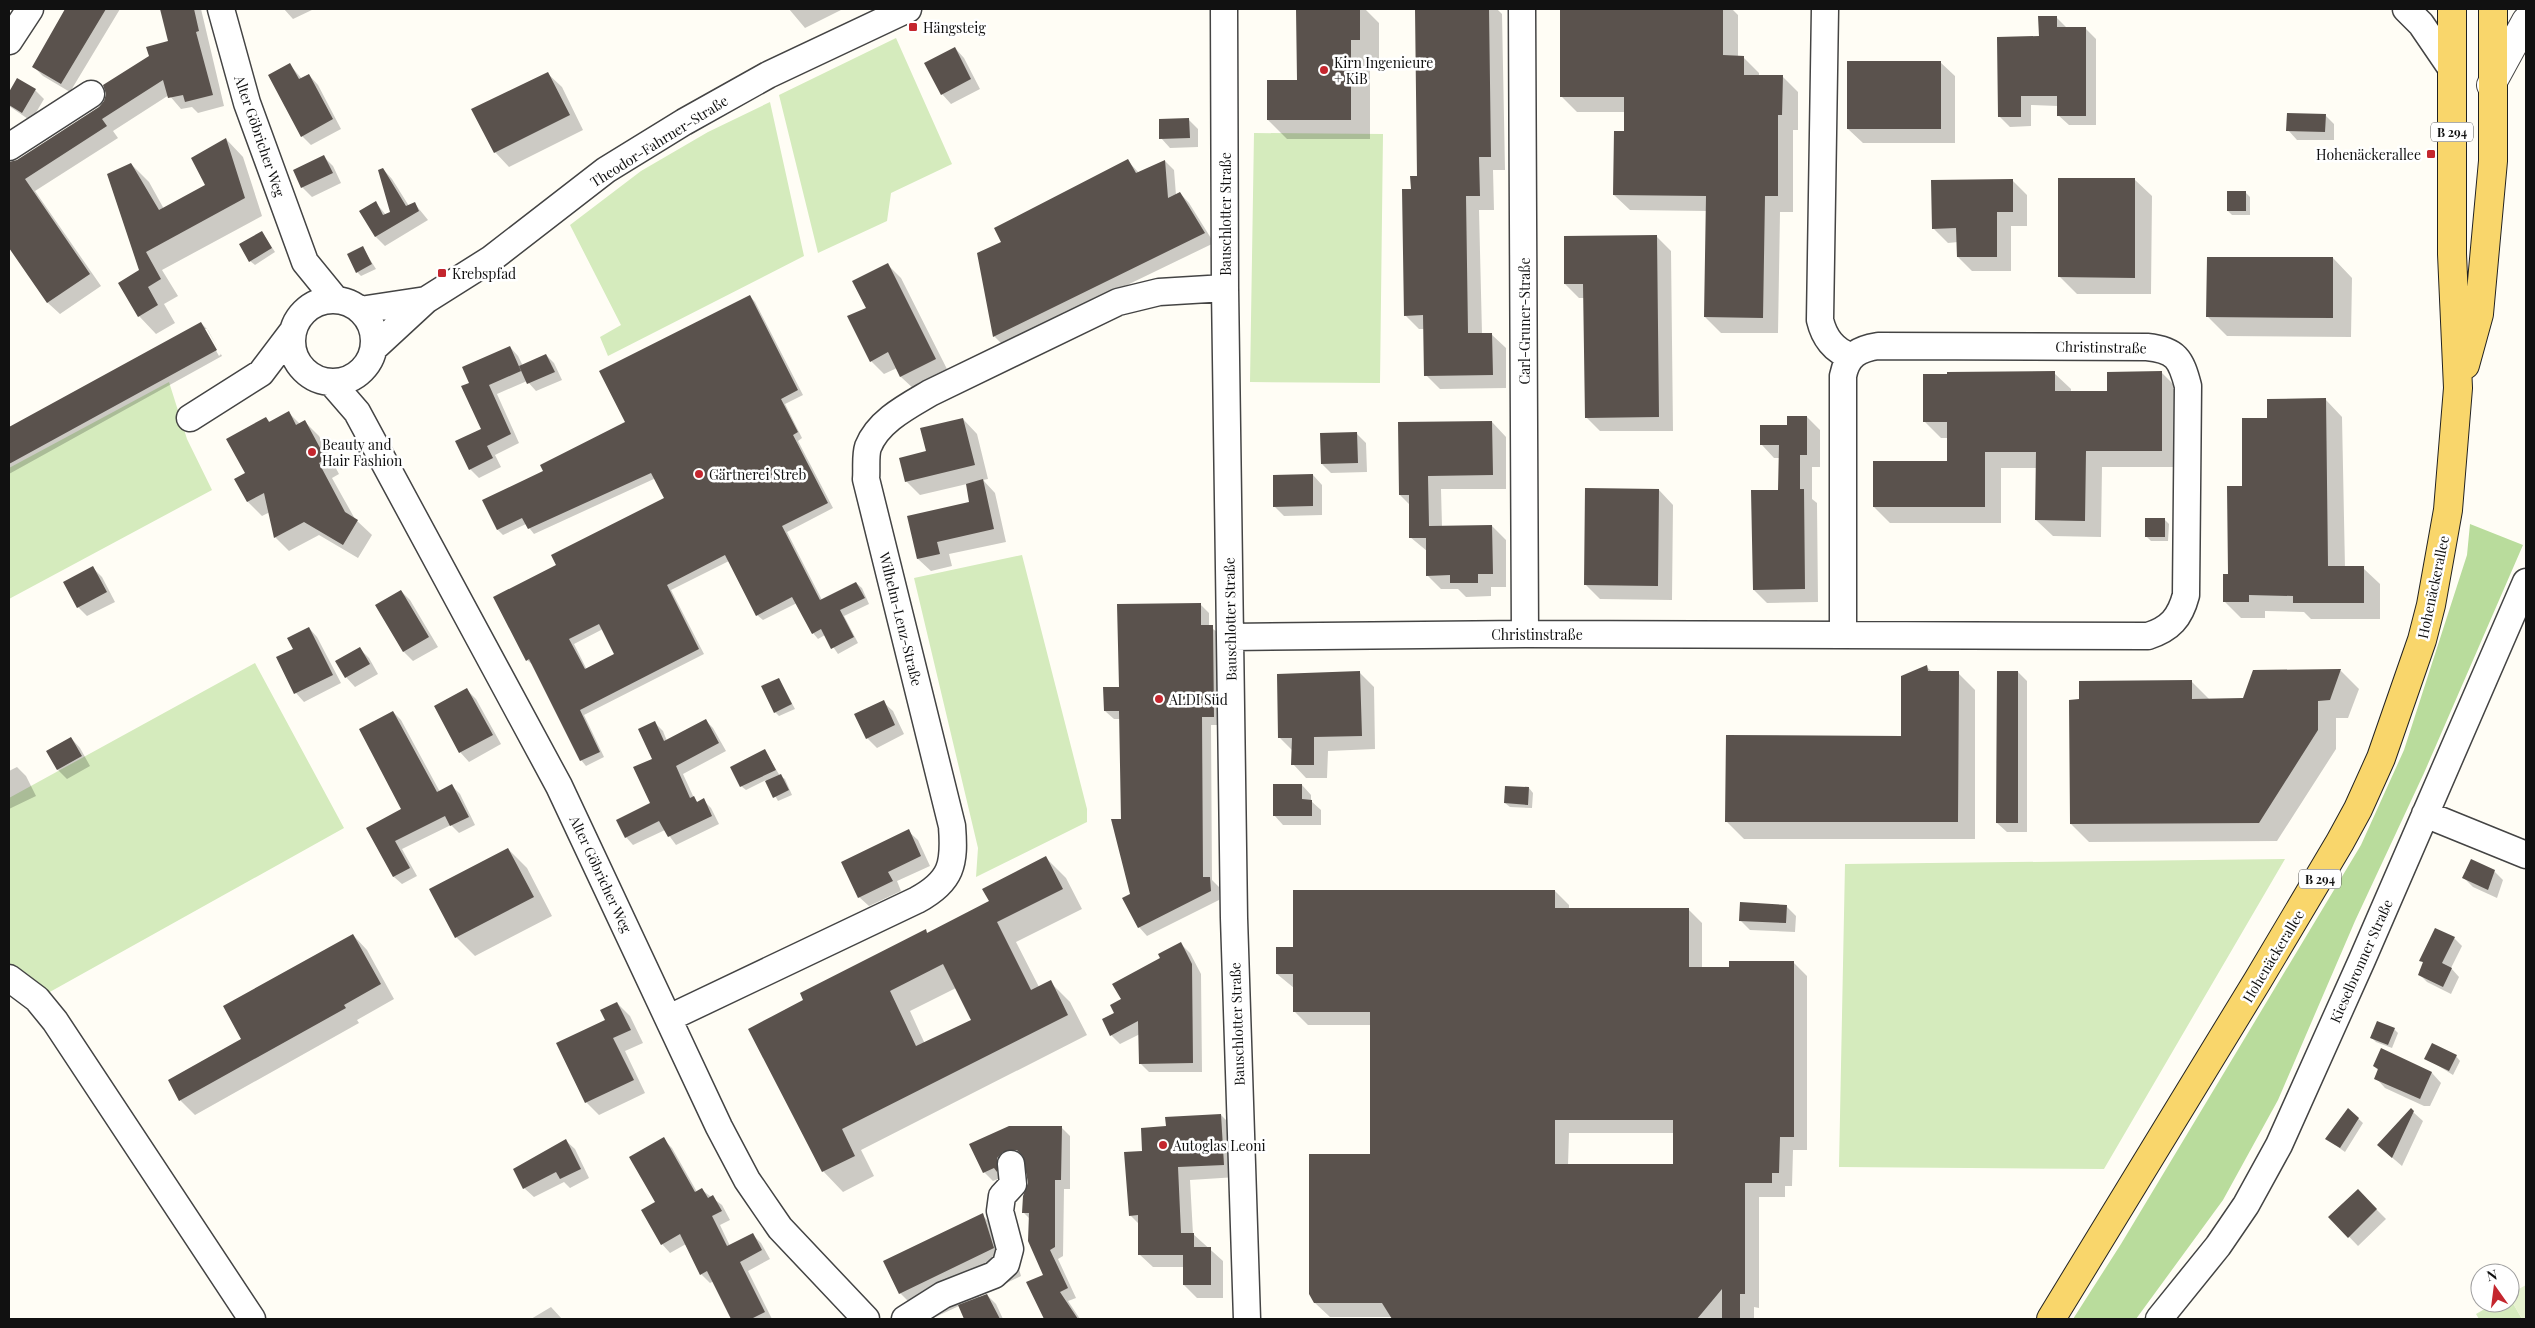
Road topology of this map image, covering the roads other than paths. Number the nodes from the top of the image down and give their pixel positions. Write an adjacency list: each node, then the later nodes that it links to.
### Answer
1 (30, 9): 11 (street)
2 (220, 9): 16 (street, Alter Göbricher Weg)
3 (908, 9): 19 (street, Theodor-Fahrner-Straße)
4 (1224, 9): 17 (street, Bauschlotter Straße)
5 (1522, 9): 32 (street, Carl-Gruner-Straße)
6 (1825, 9): 23 (street)
7 (2406, 9): 12 (street)
8 (2452, 9): 12 (main road, Hohenäckerallee / B 294)
9 (2493, 9): 13 (main road, Hohenäckerallee / B 294)
10 (2526, 22): 13 (street)
11 (9, 41)
12 (2451, 68): 28 (main road, Hohenäckerallee / B 294)
13 (2491, 85): 28 (main road, Hohenäckerallee / B 294)
14 (91, 94): 15 (street)
15 (9, 147)
16 (304, 262): 18 (street, Alter Göbricher Weg); 21 (street, Alter Göbricher Weg)
17 (1225, 288): 34 (street, Bauschlotter Straße); 38 (street, Wilhelm-Lenz-Straße)
18 (336, 300): 20 (street); 21 (street)
19 (426, 300): 20 (street, Theodor-Fahrner-Straße); 22 (street, Theodor-Fahrner-Straße)
20 (360, 310): 22 (street)
21 (297, 323): 24 (street); 25 (street)
22 (374, 348): 26 (street)
23 (1851, 356): 33 (street); 33 (street, Christinstraße)
24 (303, 370): 25 (street); 27 (street)
25 (261, 373): 30 (street)
26 (356, 375): 27 (street); 29 (street, Alter Göbricher Weg)
27 (331, 382): 29 (street, Alter Göbricher Weg)
28 (2458, 388): 44 (main road, Hohenäckerallee / B 294)
29 (357, 412): 38 (street, Alter Göbricher Weg)
30 (190, 418)
31 (2526, 582): 35 (street, Kieselbronner Straße)
32 (1525, 634): 33 (street, Christinstraße); 34 (street, Christinstraße)
33 (1843, 635)
34 (1230, 637): 43 (street, Bauschlotter Straße)
35 (2425, 814): 36 (street); 45 (street, Kieselbronner Straße)
36 (2526, 855)
37 (9, 978): 40 (street)
38 (669, 1018): 41 (street, Alter Göbricher Weg)
39 (1011, 1164): 42 (street)
40 (252, 1319)
41 (866, 1319)
42 (905, 1319)
43 (1247, 1319)
44 (2051, 1319)
45 (2159, 1319)

